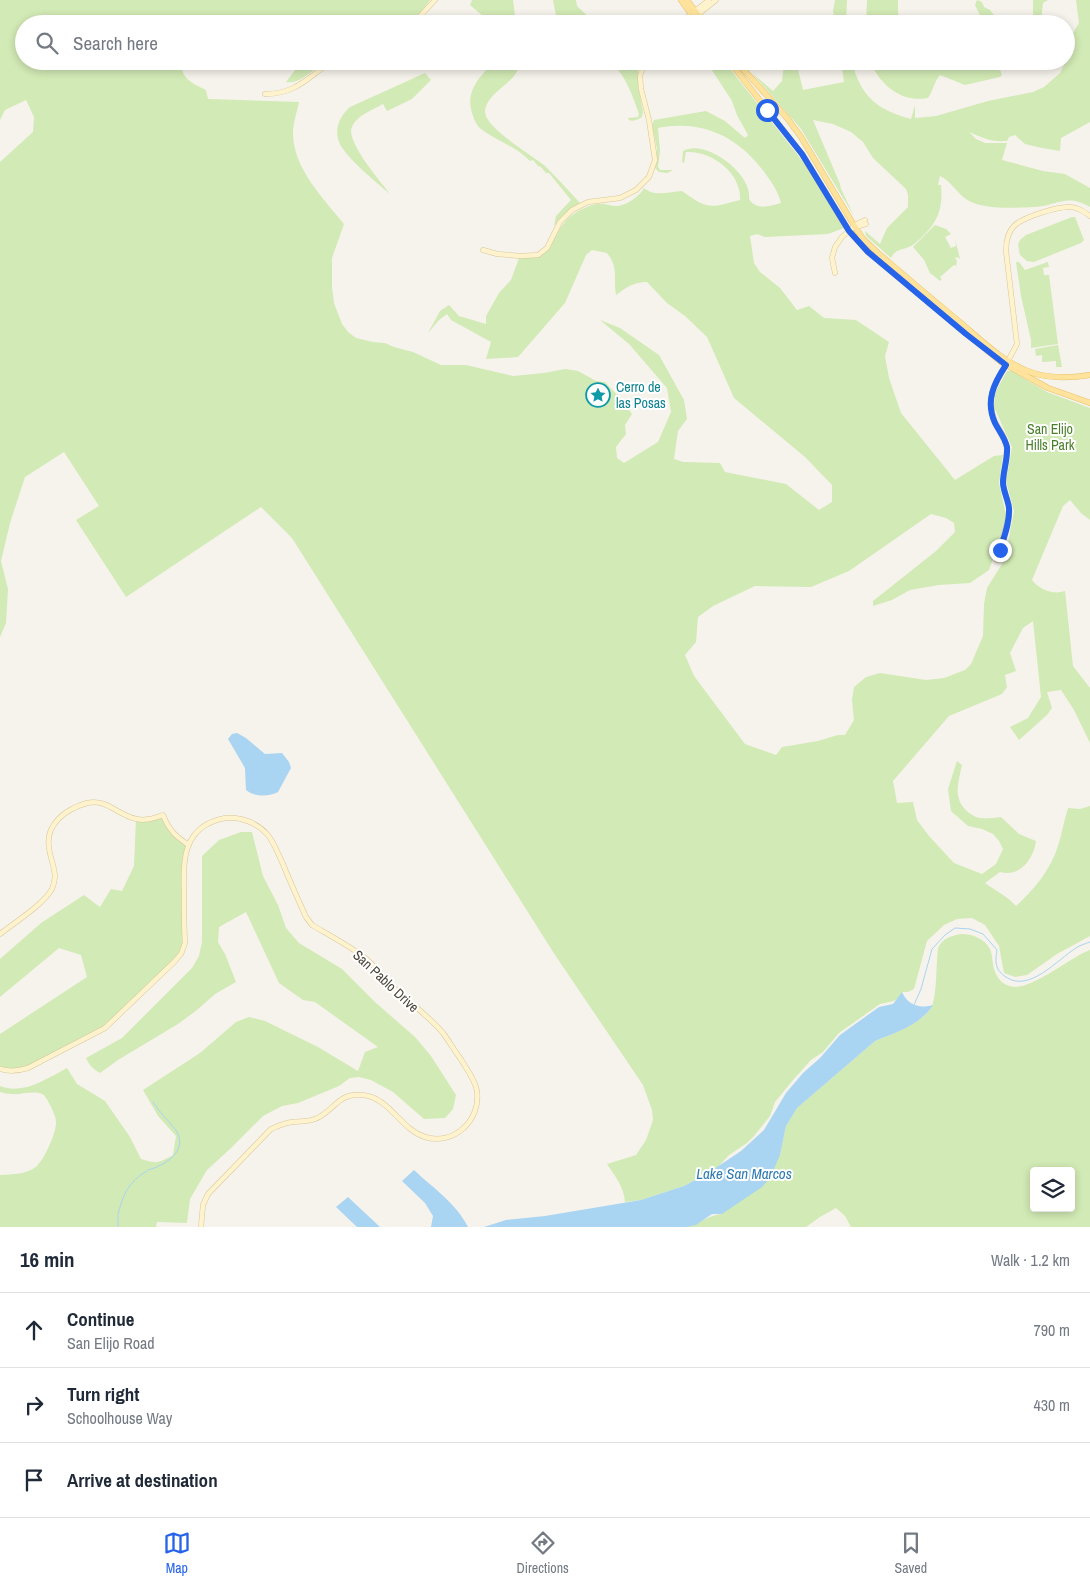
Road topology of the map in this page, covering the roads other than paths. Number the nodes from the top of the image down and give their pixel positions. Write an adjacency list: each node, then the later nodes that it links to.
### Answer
1 (434, 0): 7 (street)
2 (682, 0): 6 (main road)
3 (688, 0): 6 (main road)
4 (709, 0): 6 (street)
5 (716, 0): 6 (street)
6 (694, 14)
7 (421, 15)
8 (321, 70): 12 (street)
9 (642, 70): 17 (street)
10 (736, 70): 16 (main road)
11 (744, 70): 15 (main road)
12 (265, 94)
13 (1090, 216): 19 (street)
14 (866, 222): 15 (street)
15 (855, 227): 16 (street); 19 (main road)
16 (849, 231): 18 (street); 19 (main road)
17 (482, 250)
18 (835, 273)
19 (1008, 363): 20 (main road); 21 (main road); 22 (street)
20 (1090, 375)
21 (1090, 403)
22 (997, 560)
23 (189, 845): 24 (street); 25 (street, San Pablo Drive); 26 (street, San Pablo Drive)
24 (0, 934)
25 (0, 1069)
26 (201, 1227)

